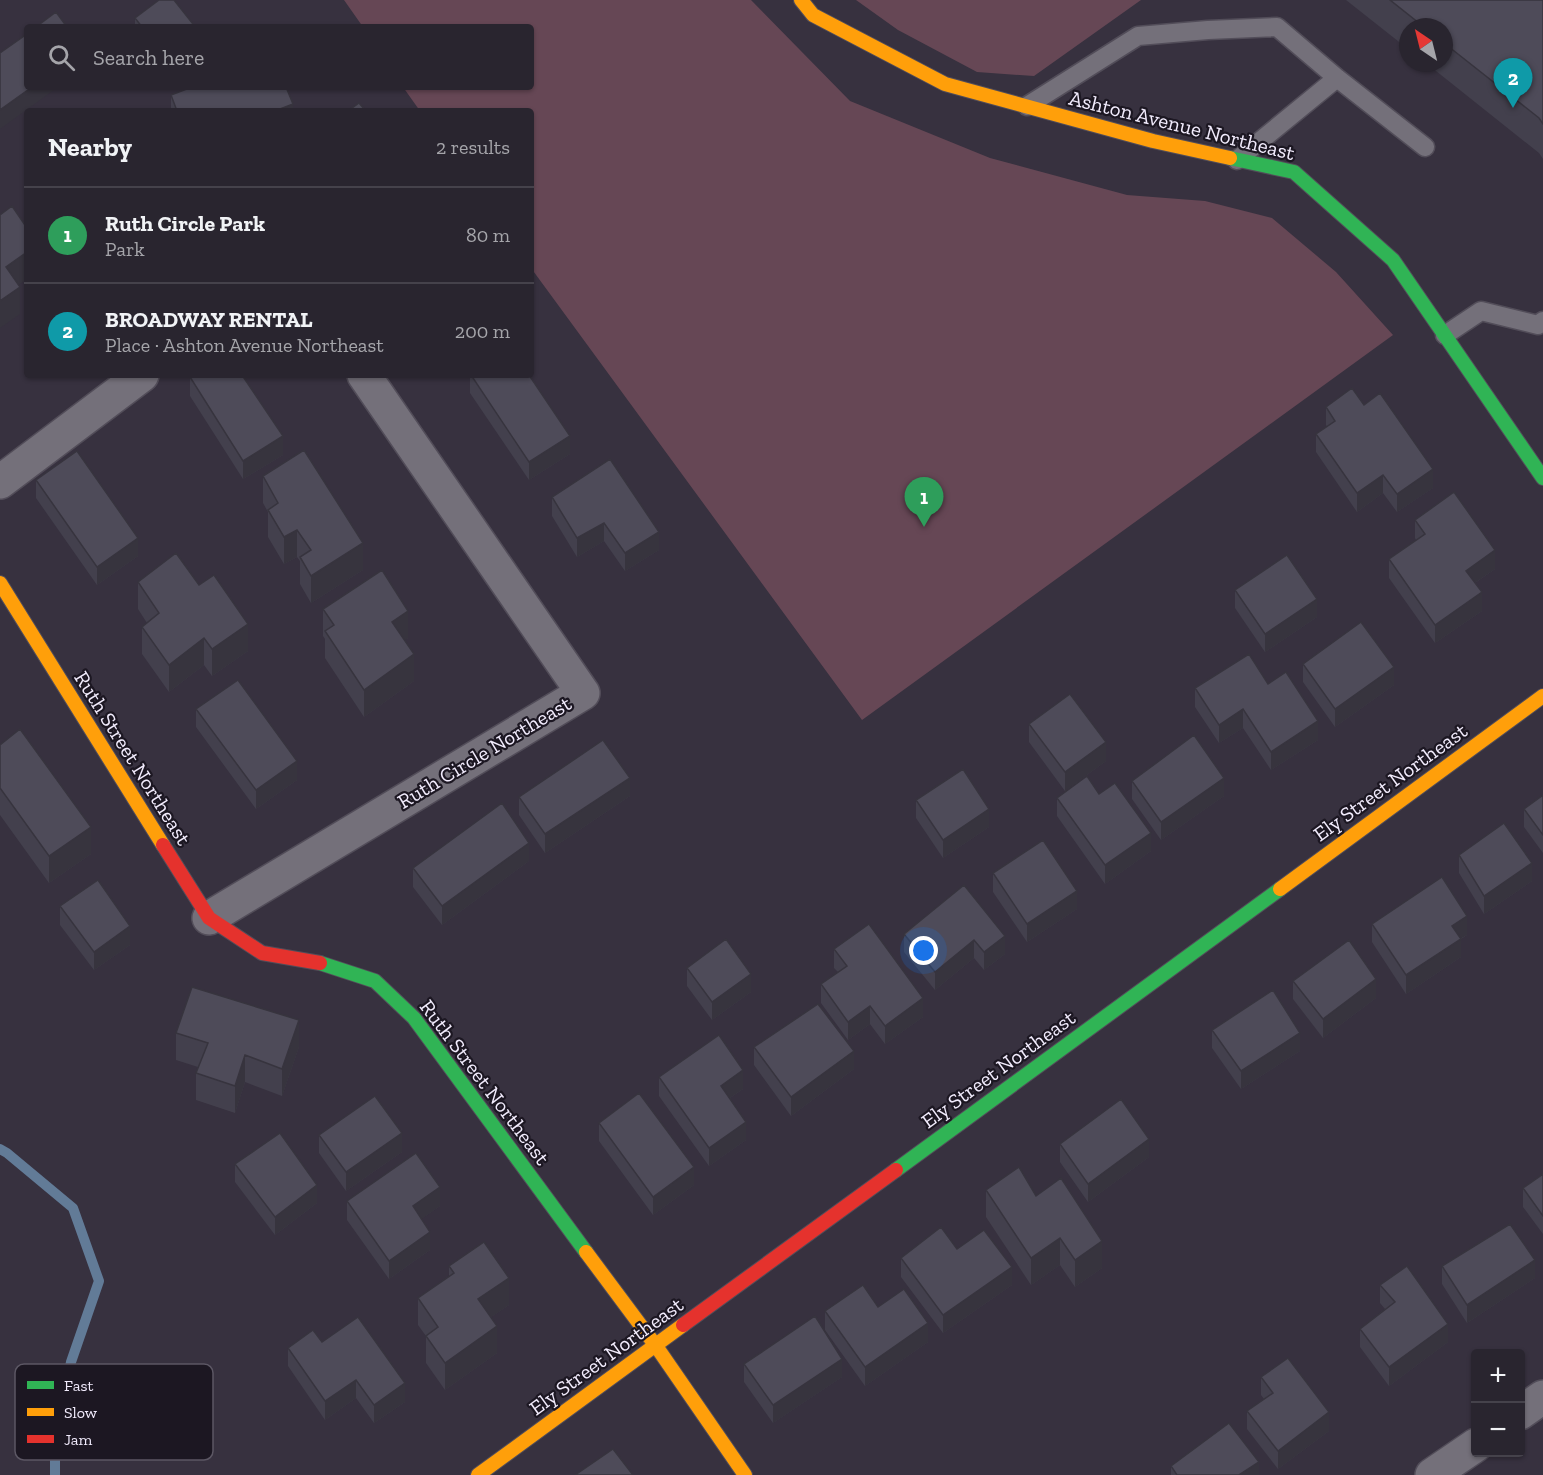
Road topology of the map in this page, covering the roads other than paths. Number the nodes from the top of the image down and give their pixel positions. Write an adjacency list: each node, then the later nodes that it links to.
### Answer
1 (801, 0): 3 (street, Ashton Avenue Northeast)
2 (1337, 78): 3 (lane); 4 (lane); 5 (lane)
3 (1027, 106): 5 (street, Ashton Avenue Northeast)
4 (1425, 147)
5 (1238, 159): 7 (street, Ashton Avenue Northeast)
6 (1543, 321): 7 (lane)
7 (1444, 335): 10 (street, Ashton Avenue Northeast)
8 (138, 378): 11 (street)
9 (366, 378): 14 (street, Ruth Circle Northeast)
10 (1543, 478)
11 (0, 482)
12 (0, 583): 14 (street, Ruth Street Northeast)
13 (1543, 696): 15 (street, Ely Street Northeast)
14 (209, 918): 15 (street, Ruth Street Northeast)
15 (656, 1346): 19 (street, Ely Street Northeast); 20 (street, Ruth Street Northeast)
16 (1543, 1397): 17 (street)
17 (1525, 1410)
18 (1471, 1448): 21 (street)
19 (478, 1475)
20 (745, 1475)
21 (1432, 1475)

